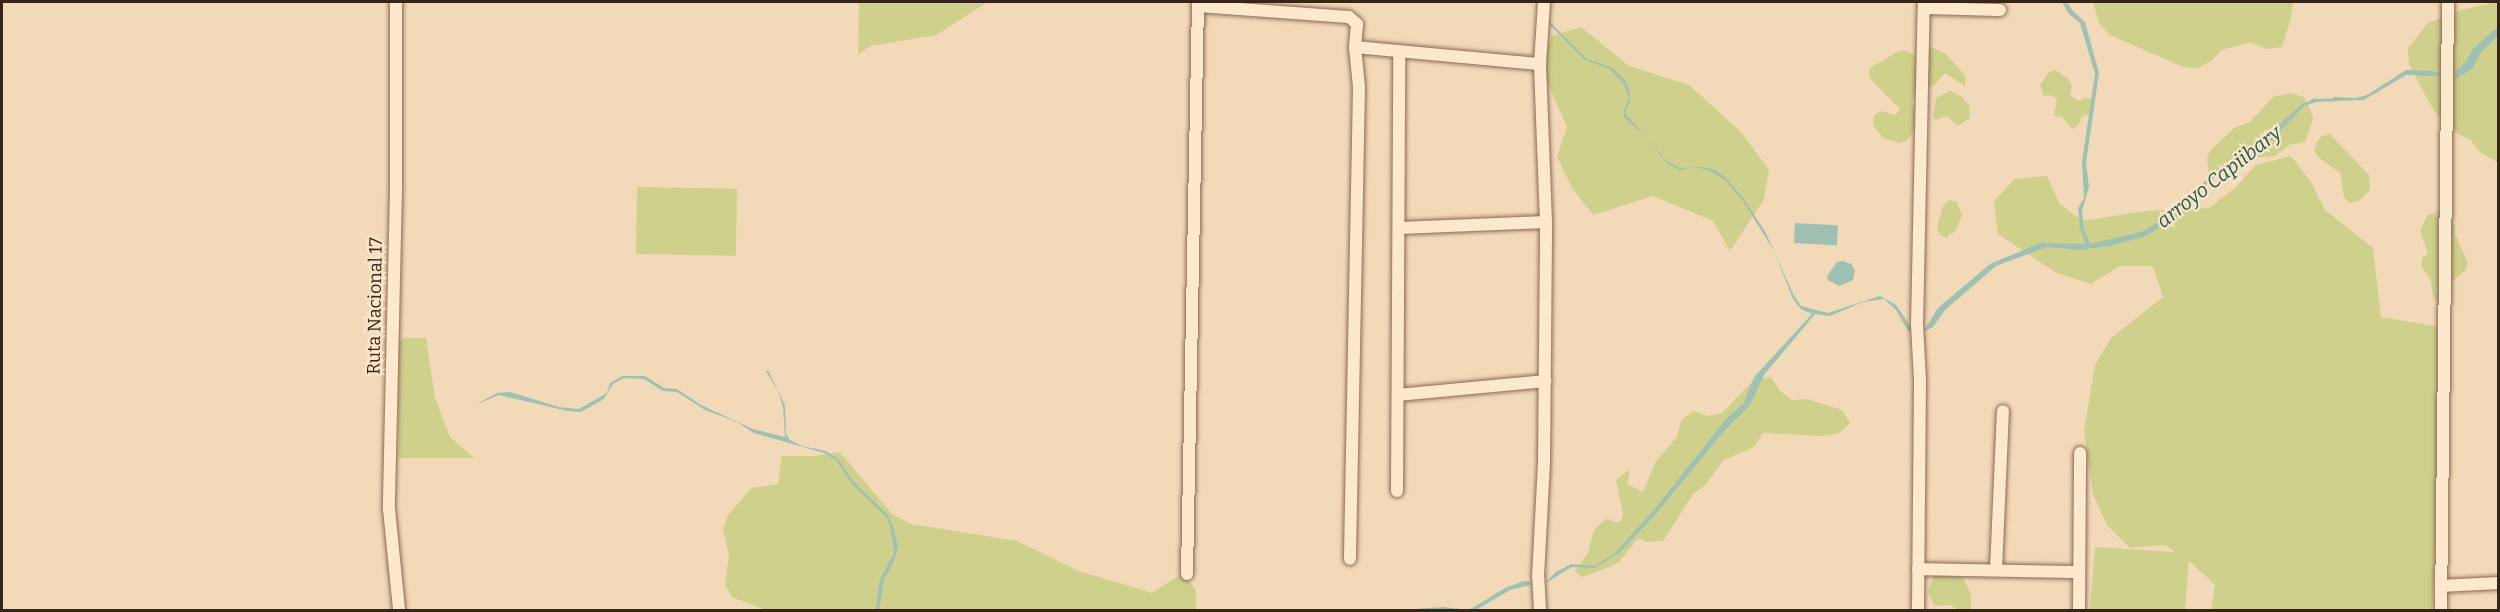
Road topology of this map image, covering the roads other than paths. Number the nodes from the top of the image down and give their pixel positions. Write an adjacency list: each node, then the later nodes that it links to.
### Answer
1 (396, 2): 24 (street, Ruta Nacional 17)
2 (1544, 2): 9 (street)
3 (2448, 2): 23 (street)
4 (1198, 4): 7 (street); 21 (street)
5 (1924, 5): 6 (street); 18 (street)
6 (2000, 10)
7 (1355, 47): 8 (street); 17 (street)
8 (1398, 52): 9 (street); 11 (street)
9 (1540, 64): 10 (street)
10 (1546, 222): 11 (street); 12 (street)
11 (1399, 228): 13 (street)
12 (1545, 381): 13 (street); 25 (street)
13 (1398, 395): 16 (street)
14 (2003, 411): 19 (street)
15 (2080, 453): 20 (street)
16 (1397, 491)
17 (1350, 559)
18 (1918, 569): 19 (street); 26 (street)
19 (1996, 570): 20 (street)
20 (2079, 572): 27 (street)
21 (1186, 574)
22 (2499, 583): 23 (street)
23 (2441, 586): 28 (street)
24 (399, 610)
25 (1540, 610)
26 (1918, 610)
27 (2079, 610)
28 (2441, 610)

